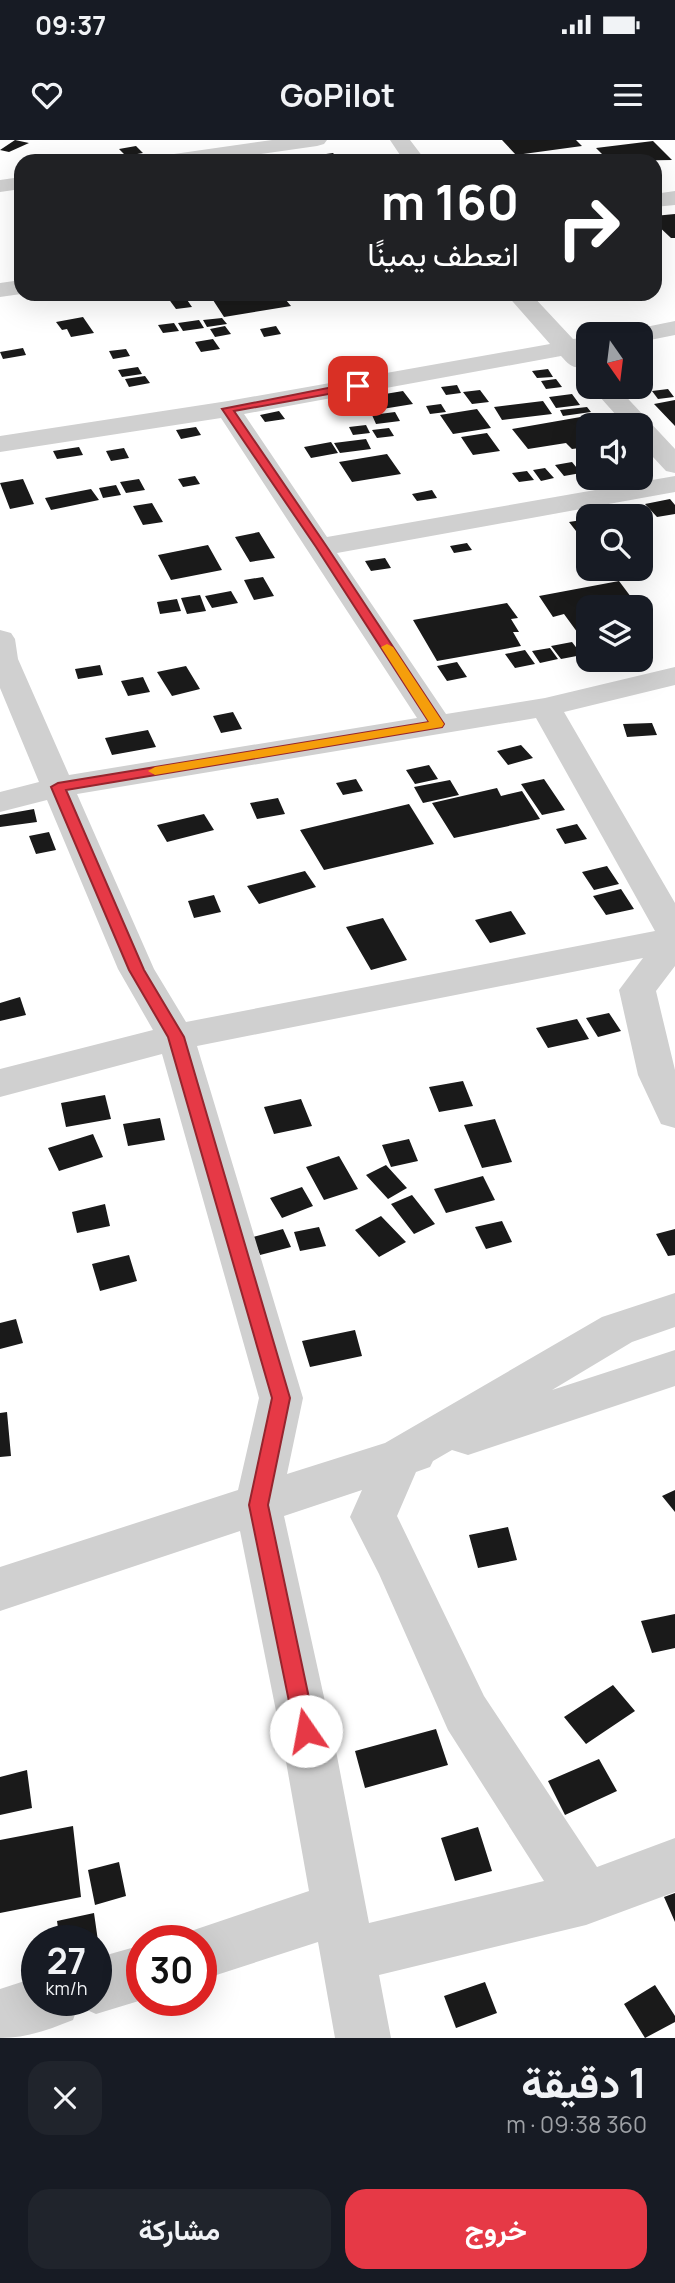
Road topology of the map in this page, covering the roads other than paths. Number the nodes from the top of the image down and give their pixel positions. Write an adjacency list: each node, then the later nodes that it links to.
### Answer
1 (317, 140): 2 (street)
2 (217, 154)
3 (525, 301): 6 (street)
4 (675, 328): 5 (street)
5 (653, 332)
6 (576, 345)
7 (576, 346): 9 (street)
8 (614, 399): 10 (street)
9 (228, 409): 12 (street); 15 (street)
10 (628, 413)
11 (653, 440): 13 (street)
12 (0, 444)
13 (675, 465)
14 (675, 484): 15 (street)
15 (321, 547): 19 (street)
16 (0, 639): 20 (street)
17 (675, 676): 18 (street)
18 (545, 707): 19 (street); 22 (street)
19 (437, 724): 20 (street)
20 (58, 787): 21 (street); 23 (street)
21 (0, 802)
22 (675, 938): 23 (street); 25 (street)
23 (176, 1037): 24 (street); 29 (street)
24 (0, 1083)
25 (675, 1114)
26 (675, 1310): 28 (street)
27 (675, 1367): 28 (street)
28 (399, 1458): 29 (street); 32 (street)
29 (258, 1505): 30 (street); 33 (street)
30 (0, 1589)
31 (675, 1865): 32 (street)
32 (586, 1899): 33 (street)
33 (343, 1932): 34 (street); 37 (street)
34 (217, 1951)
35 (21, 2010): 36 (street)
36 (0, 2017)
37 (363, 2038)

